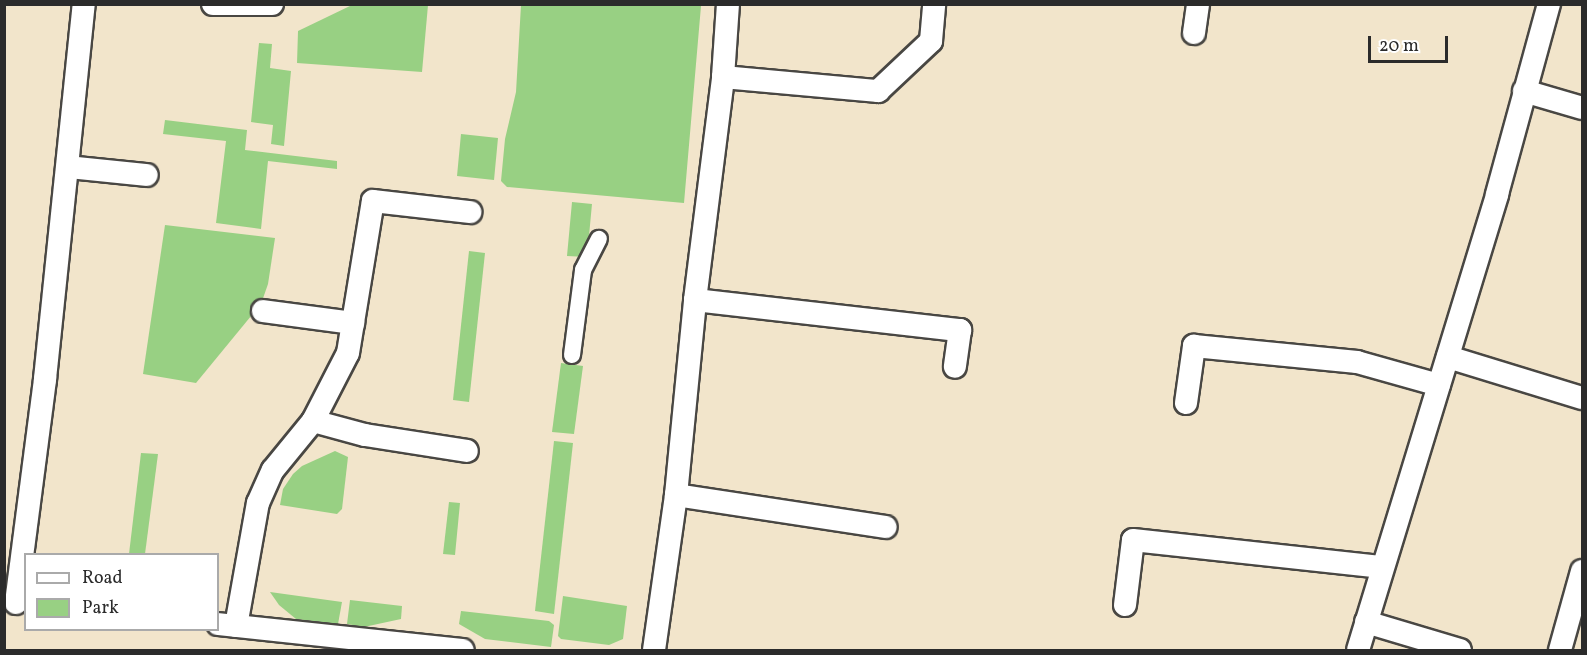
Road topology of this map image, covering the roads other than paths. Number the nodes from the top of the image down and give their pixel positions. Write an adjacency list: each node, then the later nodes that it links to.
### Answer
1 (84, 4): 12 (street)
2 (272, 4): 7 (street)
3 (728, 4): 9 (street)
4 (934, 4): 9 (street)
5 (1198, 4): 8 (street)
6 (1549, 4): 10 (street)
7 (227, 5)
8 (1194, 33)
9 (723, 77): 16 (street)
10 (1524, 91): 11 (street); 20 (street)
11 (1582, 108)
12 (68, 167): 13 (street); 31 (street)
13 (147, 175)
14 (470, 212): 18 (street)
15 (599, 239): 19 (street)
16 (695, 300): 21 (street); 27 (street)
17 (263, 311): 18 (street)
18 (353, 323): 25 (street)
19 (572, 355)
20 (1448, 357): 22 (street); 23 (street)
21 (955, 367)
22 (1439, 385): 24 (street); 29 (street)
23 (1582, 398)
24 (1186, 404)
25 (313, 421): 26 (street); 34 (street)
26 (467, 451)
27 (676, 495): 28 (street); 36 (street)
28 (886, 527)
29 (1383, 567): 32 (street); 33 (street)
30 (1582, 571): 39 (street)
31 (15, 603)
32 (1125, 605)
33 (1366, 622): 37 (street); 38 (street)
34 (227, 625): 35 (street)
35 (462, 651)
36 (654, 651)
37 (1358, 651)
38 (1460, 651)
39 (1560, 651)

